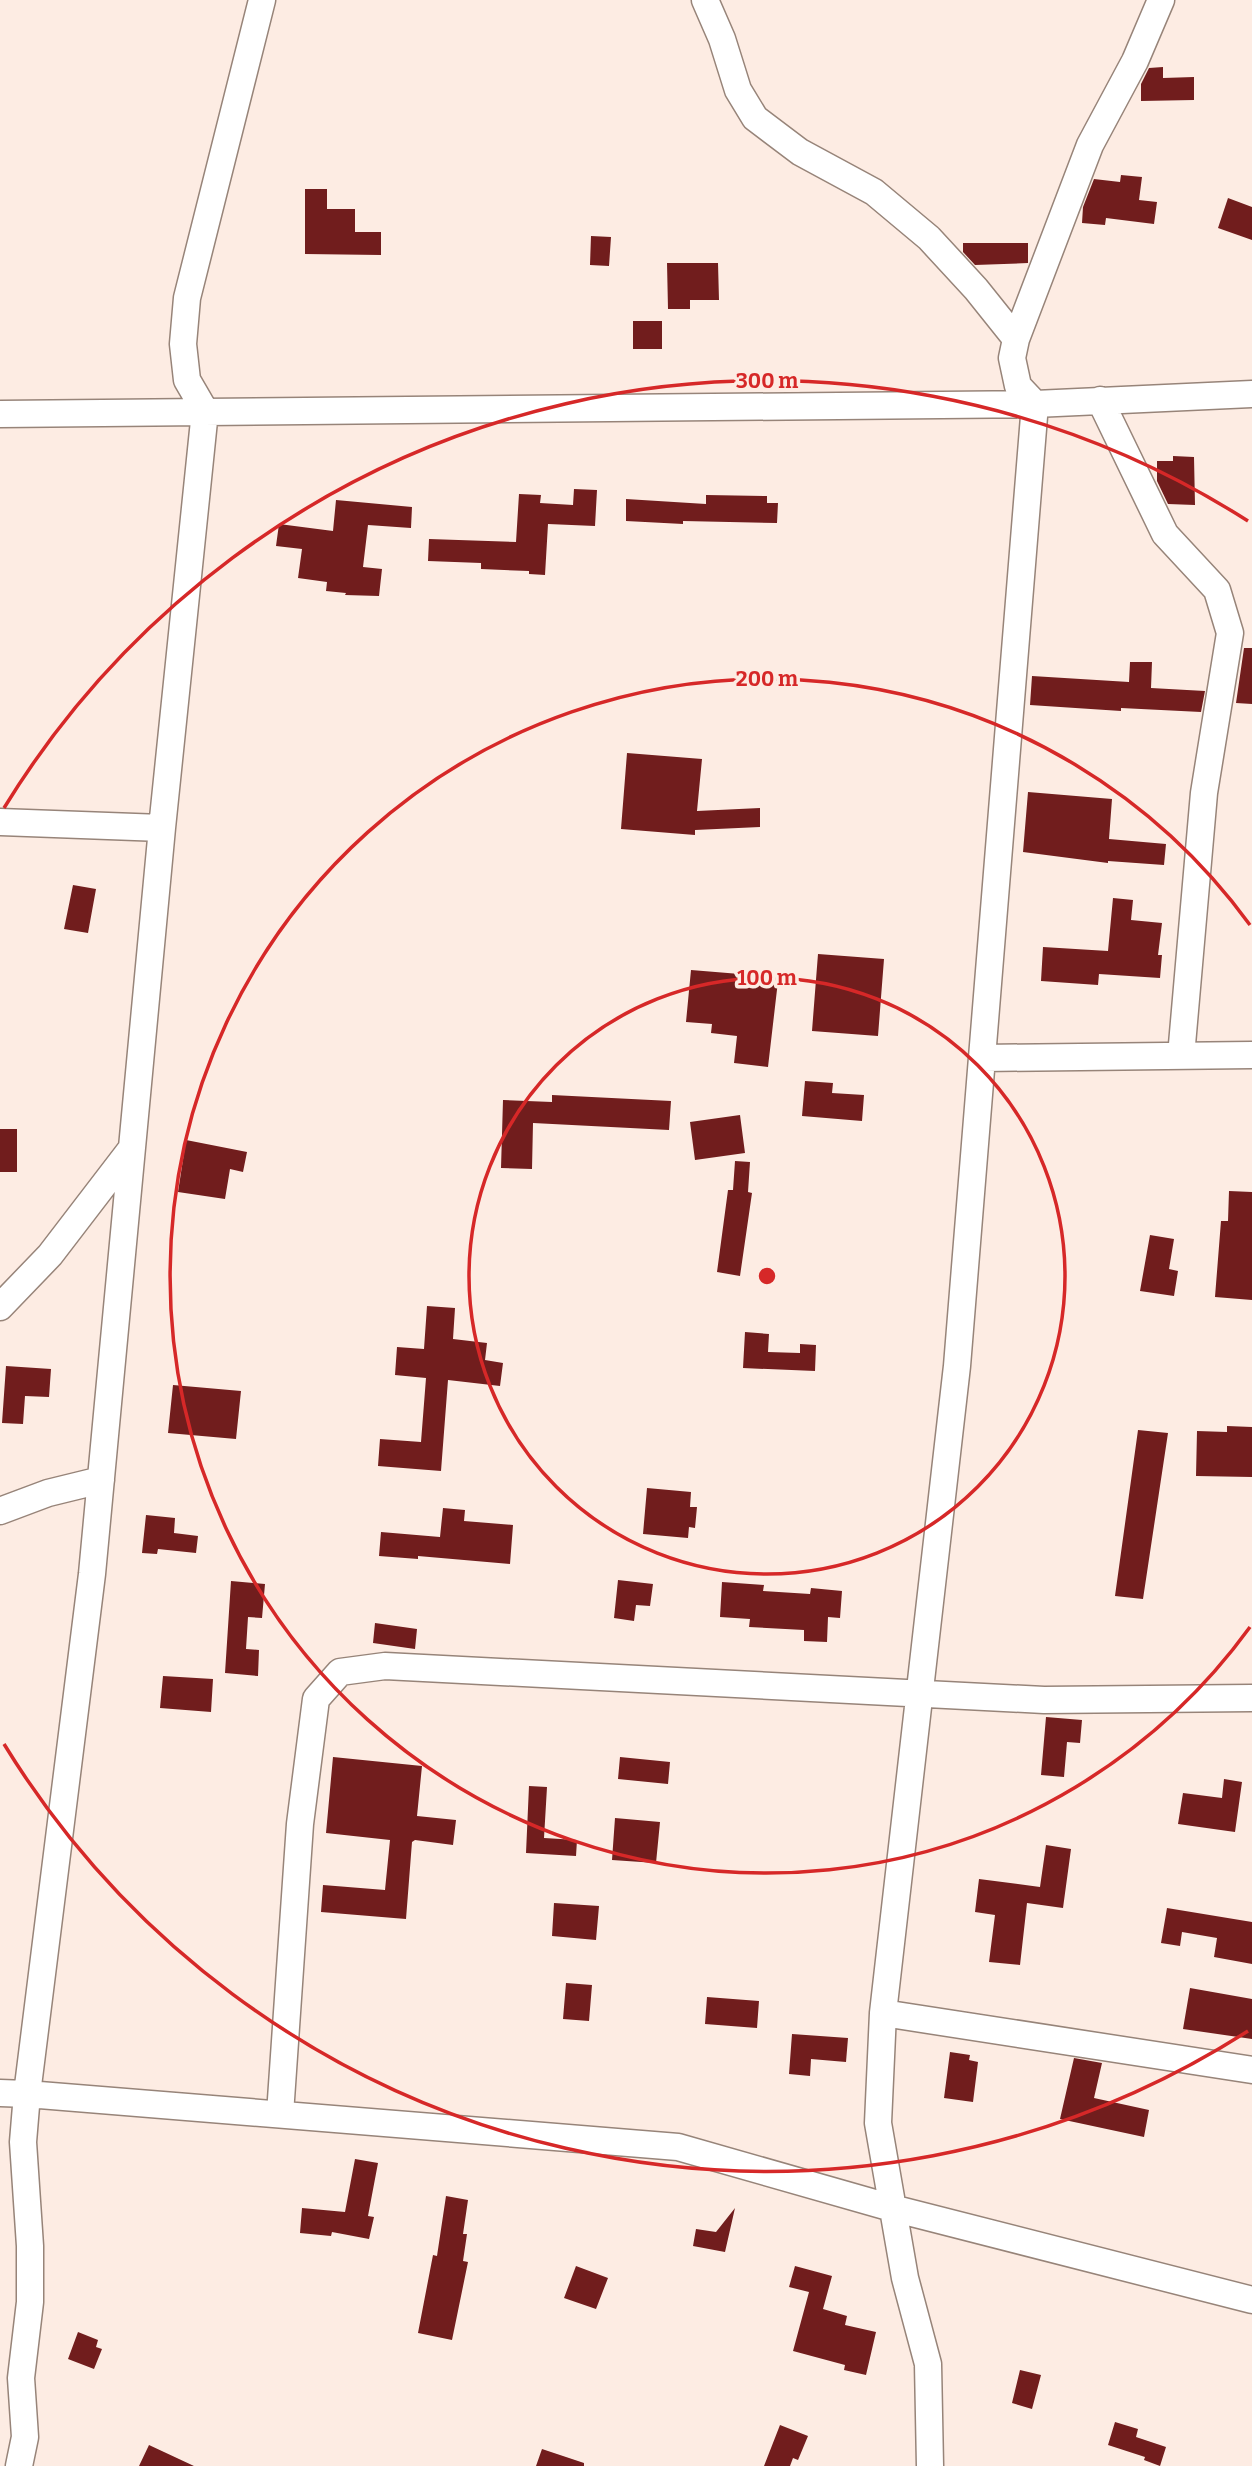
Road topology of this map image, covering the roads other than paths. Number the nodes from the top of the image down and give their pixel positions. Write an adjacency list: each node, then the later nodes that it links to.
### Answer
1 (262, 0): 8 (street)
2 (705, 0): 4 (street)
3 (1161, 0): 4 (street)
4 (1016, 339): 7 (street)
5 (1252, 394): 6 (street)
6 (1100, 400): 7 (street); 13 (street)
7 (1035, 404): 8 (street); 14 (street)
8 (205, 411): 9 (street); 11 (street)
9 (0, 414)
10 (0, 822): 11 (street)
11 (162, 828): 15 (street)
12 (1252, 1055): 13 (street)
13 (1181, 1056): 14 (street)
14 (983, 1058): 19 (street)
15 (132, 1148): 16 (street); 17 (street)
16 (0, 1307)
17 (101, 1480): 18 (street); 24 (street)
18 (0, 1511)
19 (920, 1694): 20 (street); 21 (street); 25 (street)
20 (1252, 1698)
21 (883, 2013): 22 (street); 26 (street)
22 (1252, 2070)
23 (0, 2093): 24 (street)
24 (27, 2094): 25 (street); 28 (street)
25 (279, 2114): 26 (street)
26 (892, 2208): 27 (street); 29 (street)
27 (1252, 2300)
28 (19, 2466)
29 (930, 2466)

